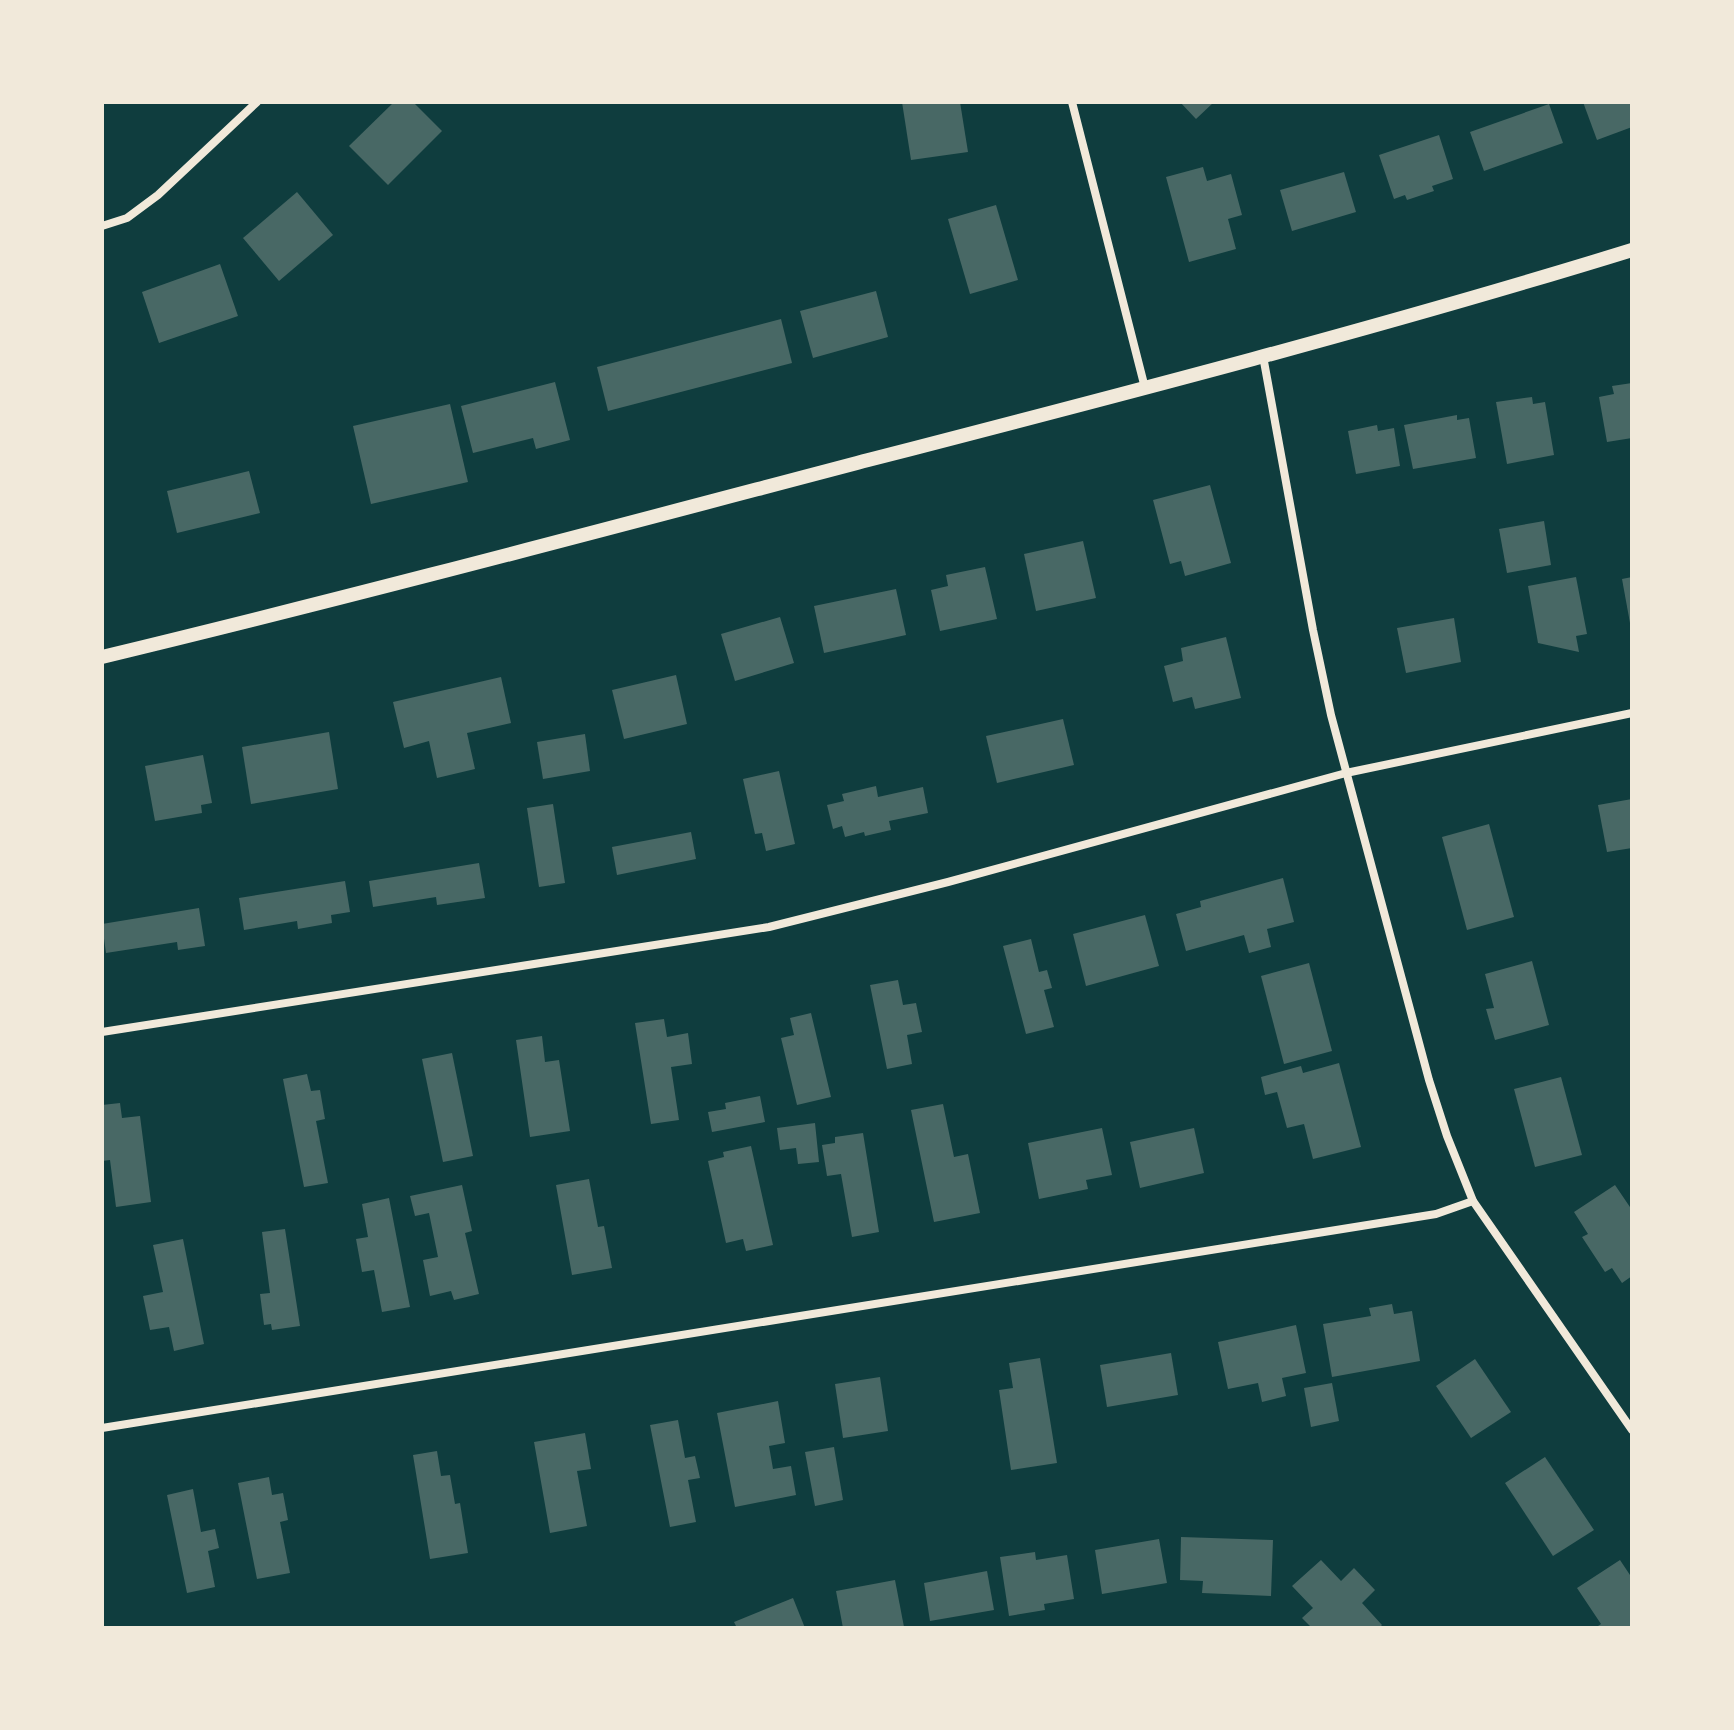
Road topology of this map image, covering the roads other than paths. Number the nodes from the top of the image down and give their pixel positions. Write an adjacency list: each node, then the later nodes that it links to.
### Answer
1 (257, 102): 3 (street)
2 (1072, 102): 6 (street)
3 (102, 226)
4 (1632, 250): 5 (street)
5 (1263, 356): 6 (street); 9 (street)
6 (1145, 388): 7 (street)
7 (102, 657)
8 (1632, 713): 9 (street)
9 (1346, 773): 10 (street); 11 (street)
10 (102, 1032)
11 (1473, 1201): 12 (street); 13 (street)
12 (102, 1428)
13 (1632, 1430)

